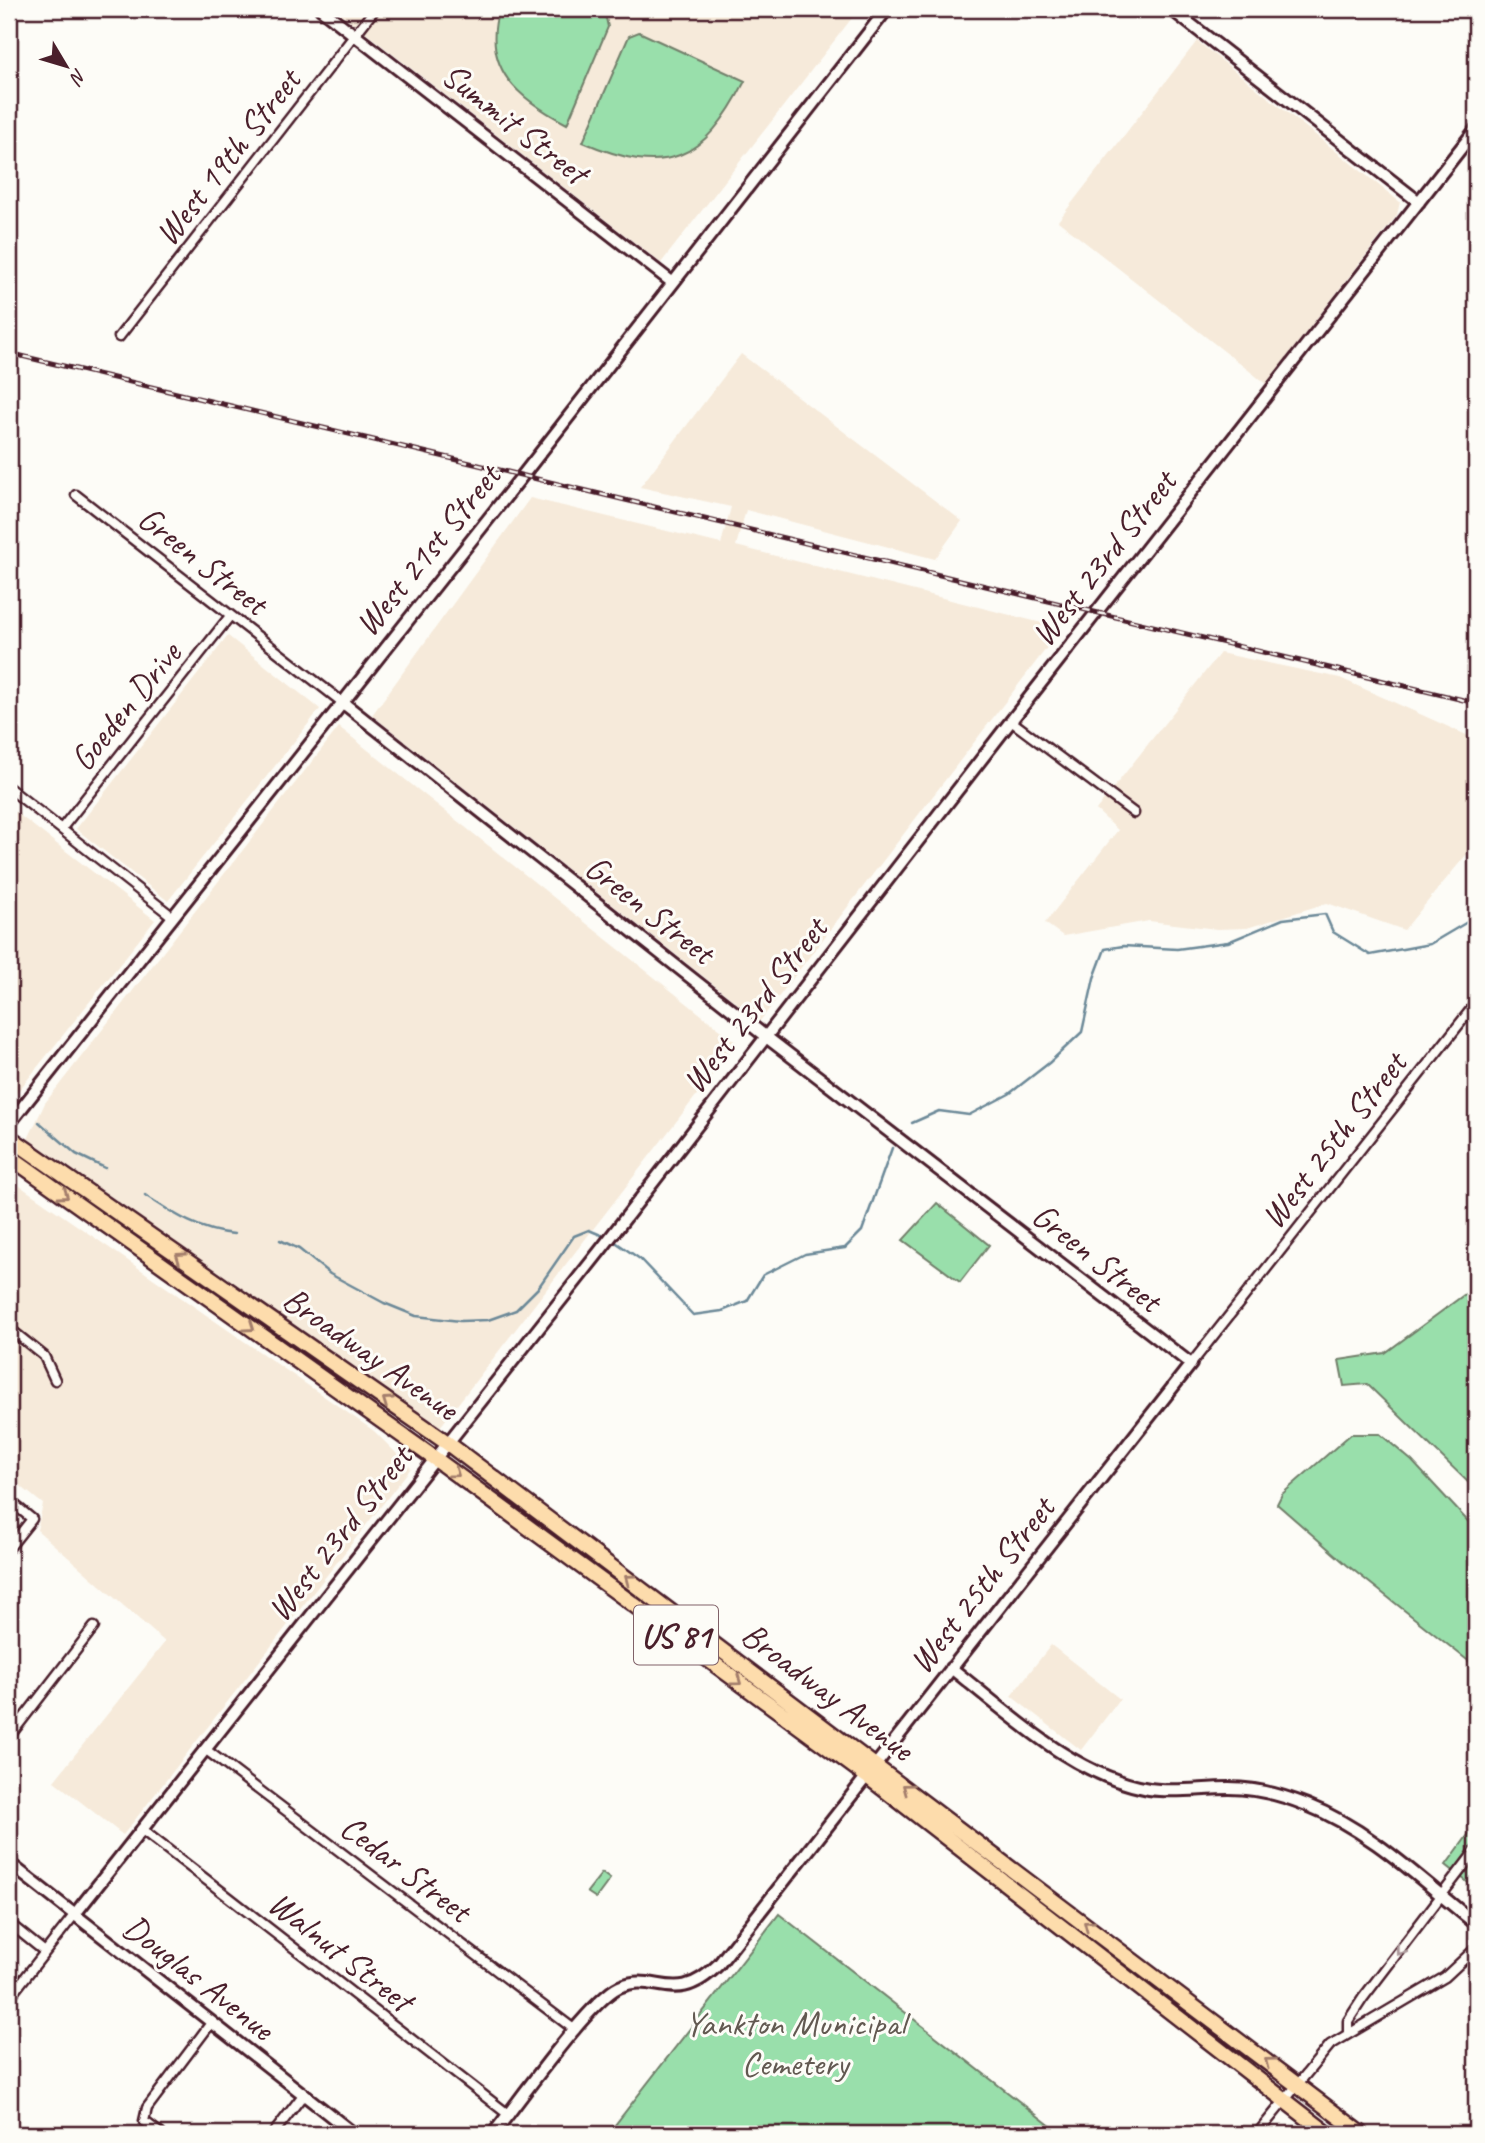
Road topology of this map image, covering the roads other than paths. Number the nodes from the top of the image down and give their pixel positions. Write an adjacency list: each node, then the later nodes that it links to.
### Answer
1 (321, 9): 5 (street, Summit Street)
2 (375, 9): 5 (street, West 19th Street)
3 (887, 9): 8 (street, West 21st Street)
4 (1171, 9): 7 (street)
5 (355, 35): 8 (street, Summit Street); 9 (street, West 19th Street)
6 (1476, 129): 7 (street, West 23rd Street)
7 (1419, 202): 13 (street, West 23rd Street)
8 (673, 283): 12 (street, West 21st Street)
9 (119, 337)
10 (76, 495): 11 (street, Green Street)
11 (230, 616): 12 (street, Green Street); 16 (street, Goeden Drive)
12 (341, 702): 17 (street, West 21st Street); 19 (street, Green Street)
13 (1011, 721): 15 (street); 19 (street, West 23rd Street)
14 (9, 788): 16 (street)
15 (1133, 813)
16 (62, 828): 17 (street)
17 (173, 917): 20 (street, West 21st Street)
18 (1476, 1003): 24 (street, West 25th Street)
19 (765, 1036): 24 (street, Green Street); 26 (street, West 23rd Street)
20 (9, 1124)
21 (9, 1137): 26 (highway, Broadway Avenue / US 81, one-way to 21)
22 (9, 1156): 27 (highway, Broadway Avenue / US 81, one-way to 27)
23 (9, 1328): 25 (street)
24 (1191, 1364): 31 (street, West 25th Street)
25 (55, 1380)
26 (446, 1442): 27 (street, West 23rd Street); 34 (highway, Broadway Avenue / US 81, one-way to 26)
27 (434, 1458): 33 (street, West 23rd Street); 34 (highway, Broadway Avenue / US 81, one-way to 34)
28 (9, 1500): 29 (street)
29 (9, 1548)
30 (94, 1627): 32 (street)
31 (951, 1668): 34 (street, West 25th Street); 38 (street)
32 (9, 1737)
33 (205, 1749): 35 (street, West 23rd Street); 46 (street, Cedar Street)
34 (871, 1770): 46 (street, West 25th Street); 48 (highway, Broadway Avenue / US 81, one-way to 34); 50 (highway, Broadway Avenue / US 81)
35 (141, 1829): 39 (street, West 23rd Street); 51 (street, Walnut Street)
36 (1476, 1850): 38 (street)
37 (9, 1863): 39 (street, Douglas Avenue)
38 (1441, 1896): 41 (street); 47 (street, one-way to 47)
39 (75, 1914): 43 (street); 45 (street, Douglas Avenue)
40 (9, 1923): 43 (street)
41 (1476, 1924)
42 (1476, 1948): 47 (street)
43 (45, 1952): 44 (street)
44 (9, 1998)
45 (211, 2023): 49 (street, Douglas Avenue); 52 (street)
46 (575, 2030): 51 (street, West 25th Street)
47 (1348, 2032): 48 (street)
48 (1296, 2083): 50 (street); 58 (highway, Broadway Avenue / US 81)
49 (303, 2095): 53 (street); 54 (street, Douglas Avenue)
50 (1283, 2099): 56 (street); 57 (highway, Broadway Avenue / US 81)
51 (509, 2115): 55 (street, West 25th Street)
52 (161, 2134)
53 (273, 2134)
54 (355, 2134)
55 (494, 2134)
56 (1257, 2134)
57 (1328, 2134)
58 (1362, 2134)

